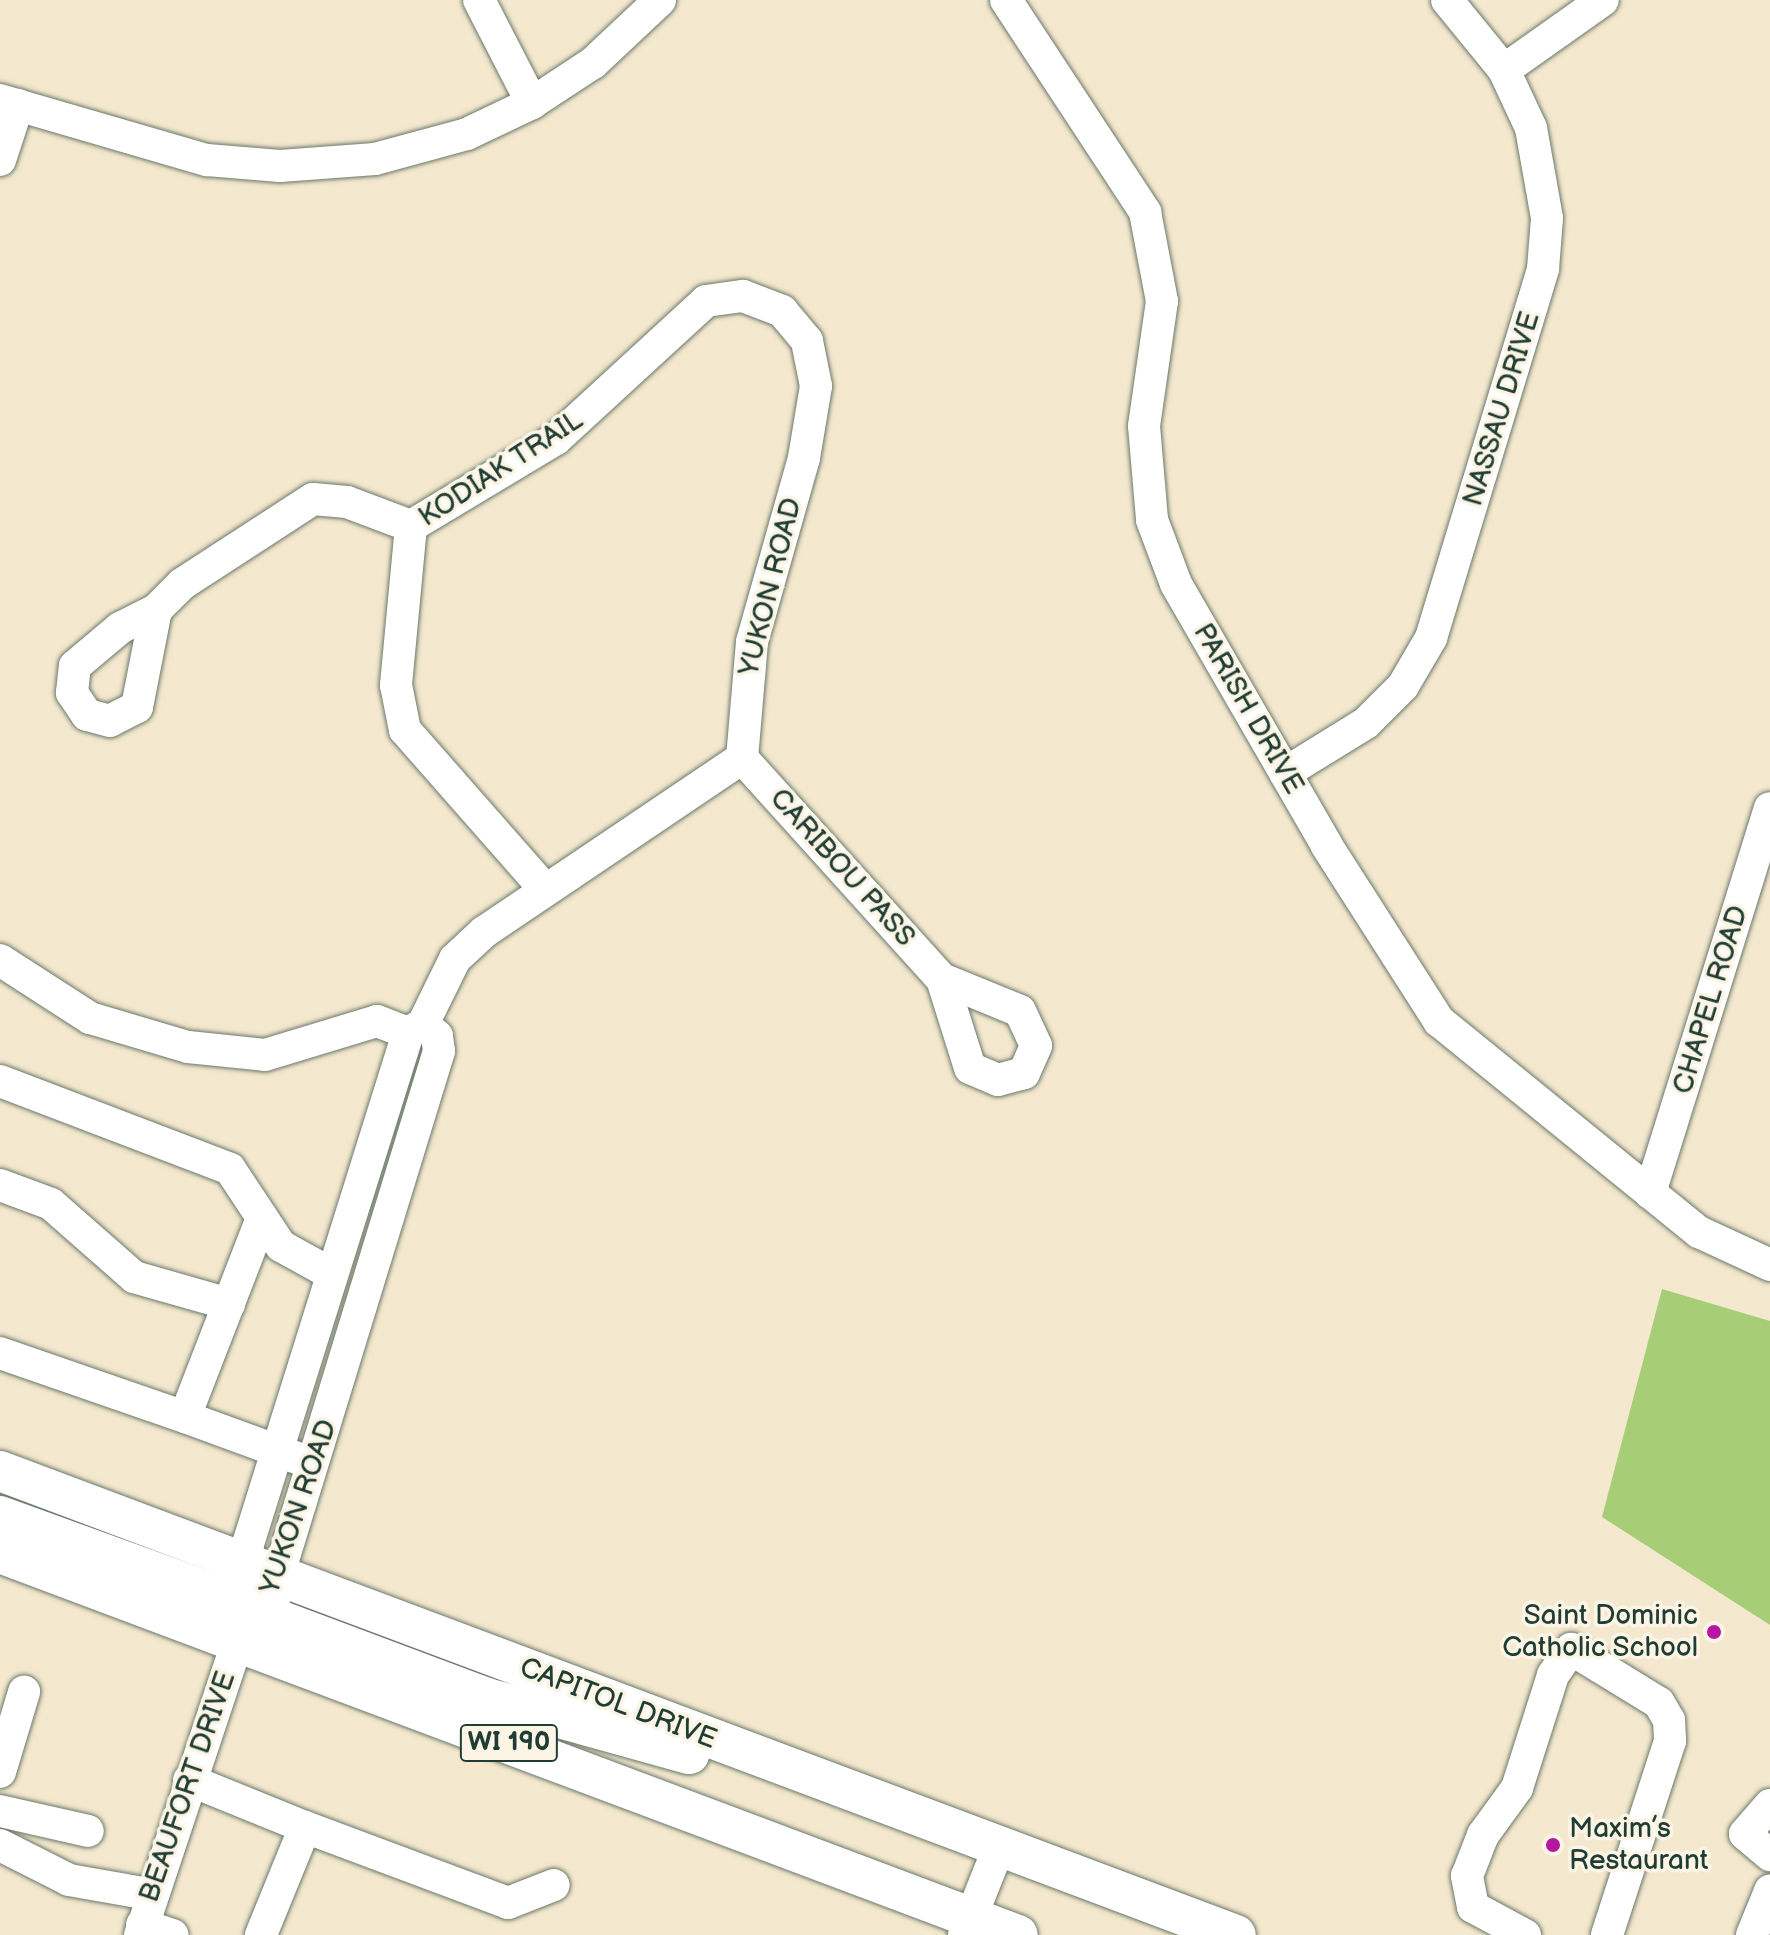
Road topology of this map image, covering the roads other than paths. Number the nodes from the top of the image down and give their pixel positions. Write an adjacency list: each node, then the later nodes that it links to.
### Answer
1 (479, 0): 8 (street)
2 (660, 0): 8 (street)
3 (1006, 0): 14 (street, PARISH DRIVE)
4 (1447, 0): 6 (street, NASSAU DRIVE)
5 (1603, 0): 6 (street)
6 (1504, 70): 14 (street, NASSAU DRIVE)
7 (9, 102): 8 (street); 9 (street)
8 (532, 103)
9 (0, 160)
10 (764, 303): 11 (street, KODIAK TRAIL); 13 (street, YUKON ROAD)
11 (411, 526): 12 (street); 16 (street, KODIAK TRAIL)
12 (156, 610)
13 (742, 758): 16 (street, YUKON ROAD); 18 (street, CARIBOU PASS)
14 (1285, 773): 22 (street, PARISH DRIVE)
15 (1770, 808): 22 (street, CHAPEL ROAD)
16 (542, 886): 19 (street, YUKON ROAD)
17 (0, 960): 19 (street)
18 (942, 979)
19 (416, 1028): 25 (street, YUKON ROAD); 30 (street, YUKON ROAD)
20 (0, 1081): 23 (street)
21 (2, 1191): 26 (street)
22 (1650, 1193): 24 (street, PARISH DRIVE)
23 (262, 1218): 25 (street); 26 (street)
24 (1770, 1265)
25 (332, 1274): 29 (street, YUKON ROAD)
26 (229, 1304): 28 (street)
27 (0, 1353): 28 (street)
28 (185, 1417): 29 (street)
29 (279, 1451): 30 (street); 34 (street, YUKON ROAD)
30 (314, 1464): 34 (street, YUKON ROAD)
31 (0, 1471): 34 (main road, WI 190)
32 (0, 1516): 34 (main road)
33 (0, 1553): 34 (main road, WI 190)
34 (253, 1601): 37 (street, BEAUFORT DRIVE); 43 (main road); 48 (main road, WI 190)
35 (24, 1692): 36 (street)
36 (0, 1772)
37 (189, 1780): 40 (street); 47 (street, BEAUFORT DRIVE)
38 (1770, 1805): 44 (street)
39 (0, 1811): 41 (street)
40 (305, 1827): 45 (street); 50 (street)
41 (88, 1831)
42 (0, 1845): 47 (street)
43 (999, 1847): 48 (street); 52 (main road)
44 (1770, 1855)
45 (554, 1885)
46 (1770, 1891): 55 (street)
47 (144, 1918): 49 (street)
48 (967, 1926): 51 (main road, WI 190)
49 (172, 1935)
50 (261, 1935)
51 (1018, 1935)
52 (1236, 1935)
53 (1525, 1935): 54 (street)
54 (1607, 1935)
55 (1752, 1935)

